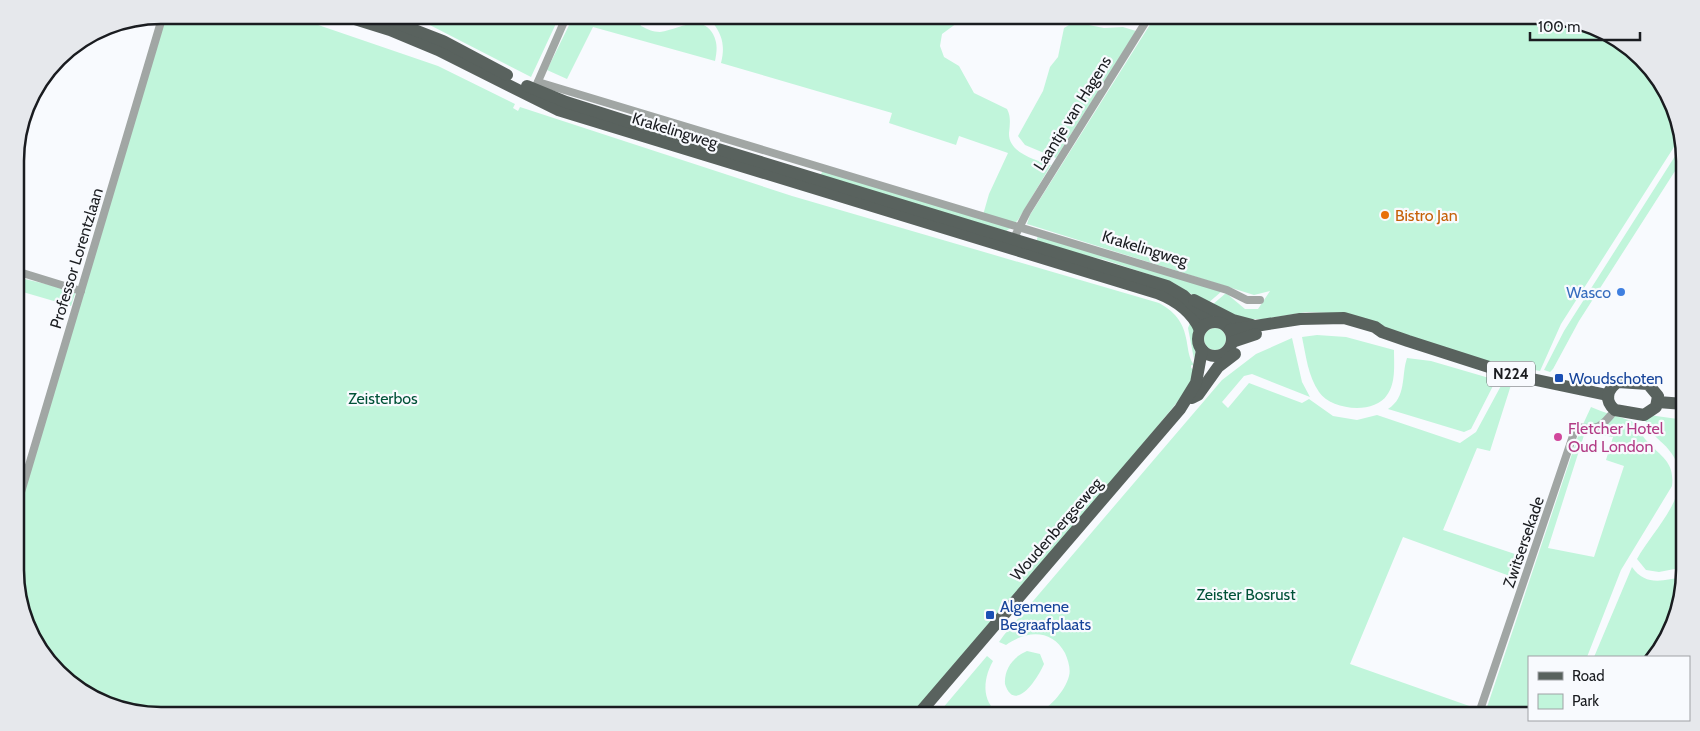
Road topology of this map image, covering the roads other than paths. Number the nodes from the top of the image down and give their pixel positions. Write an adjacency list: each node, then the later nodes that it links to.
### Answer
1 (160, 24): 9 (street, Professor Lorentzlaan)
2 (368, 24): 6 (main road, Krakelingweg)
3 (399, 24): 6 (main road, Krakelingweg)
4 (563, 24): 6 (street)
5 (1144, 24): 7 (street, Laantje van Hagens)
6 (534, 88): 7 (main road, Krakelingweg)
7 (1014, 237): 10 (main road, Krakelingweg); 11 (street, Krakelingweg); 13 (main road, Krakelingweg)
8 (24, 273): 9 (street)
9 (81, 291): 24 (street, Professor Lorentzlaan)
10 (1184, 296): 12 (main road, Krakelingweg); 14 (main road)
11 (1260, 300)
12 (1211, 322): 13 (main road); 15 (main road, N224)
13 (1200, 330): 16 (main road, N224)
14 (1258, 330): 15 (main road, N224); 19 (main road, N224); 21 (main road, N224)
15 (1231, 336): 17 (main road, N224)
16 (1202, 350): 17 (main road); 18 (main road, Woudenbergseweg / N224)
17 (1217, 356): 18 (main road, Woudenbergseweg / N224)
18 (1196, 383): 21 (main road, Woudenbergseweg / N224)
19 (1607, 395): 20 (main road); 23 (main road)
20 (1658, 402): 22 (main road); 23 (main road)
21 (1185, 403): 25 (main road, Woudenbergseweg / N224)
22 (1676, 403)
23 (1615, 410): 26 (street, Zwitsersekade)
24 (24, 482)
25 (925, 707)
26 (1481, 707)

